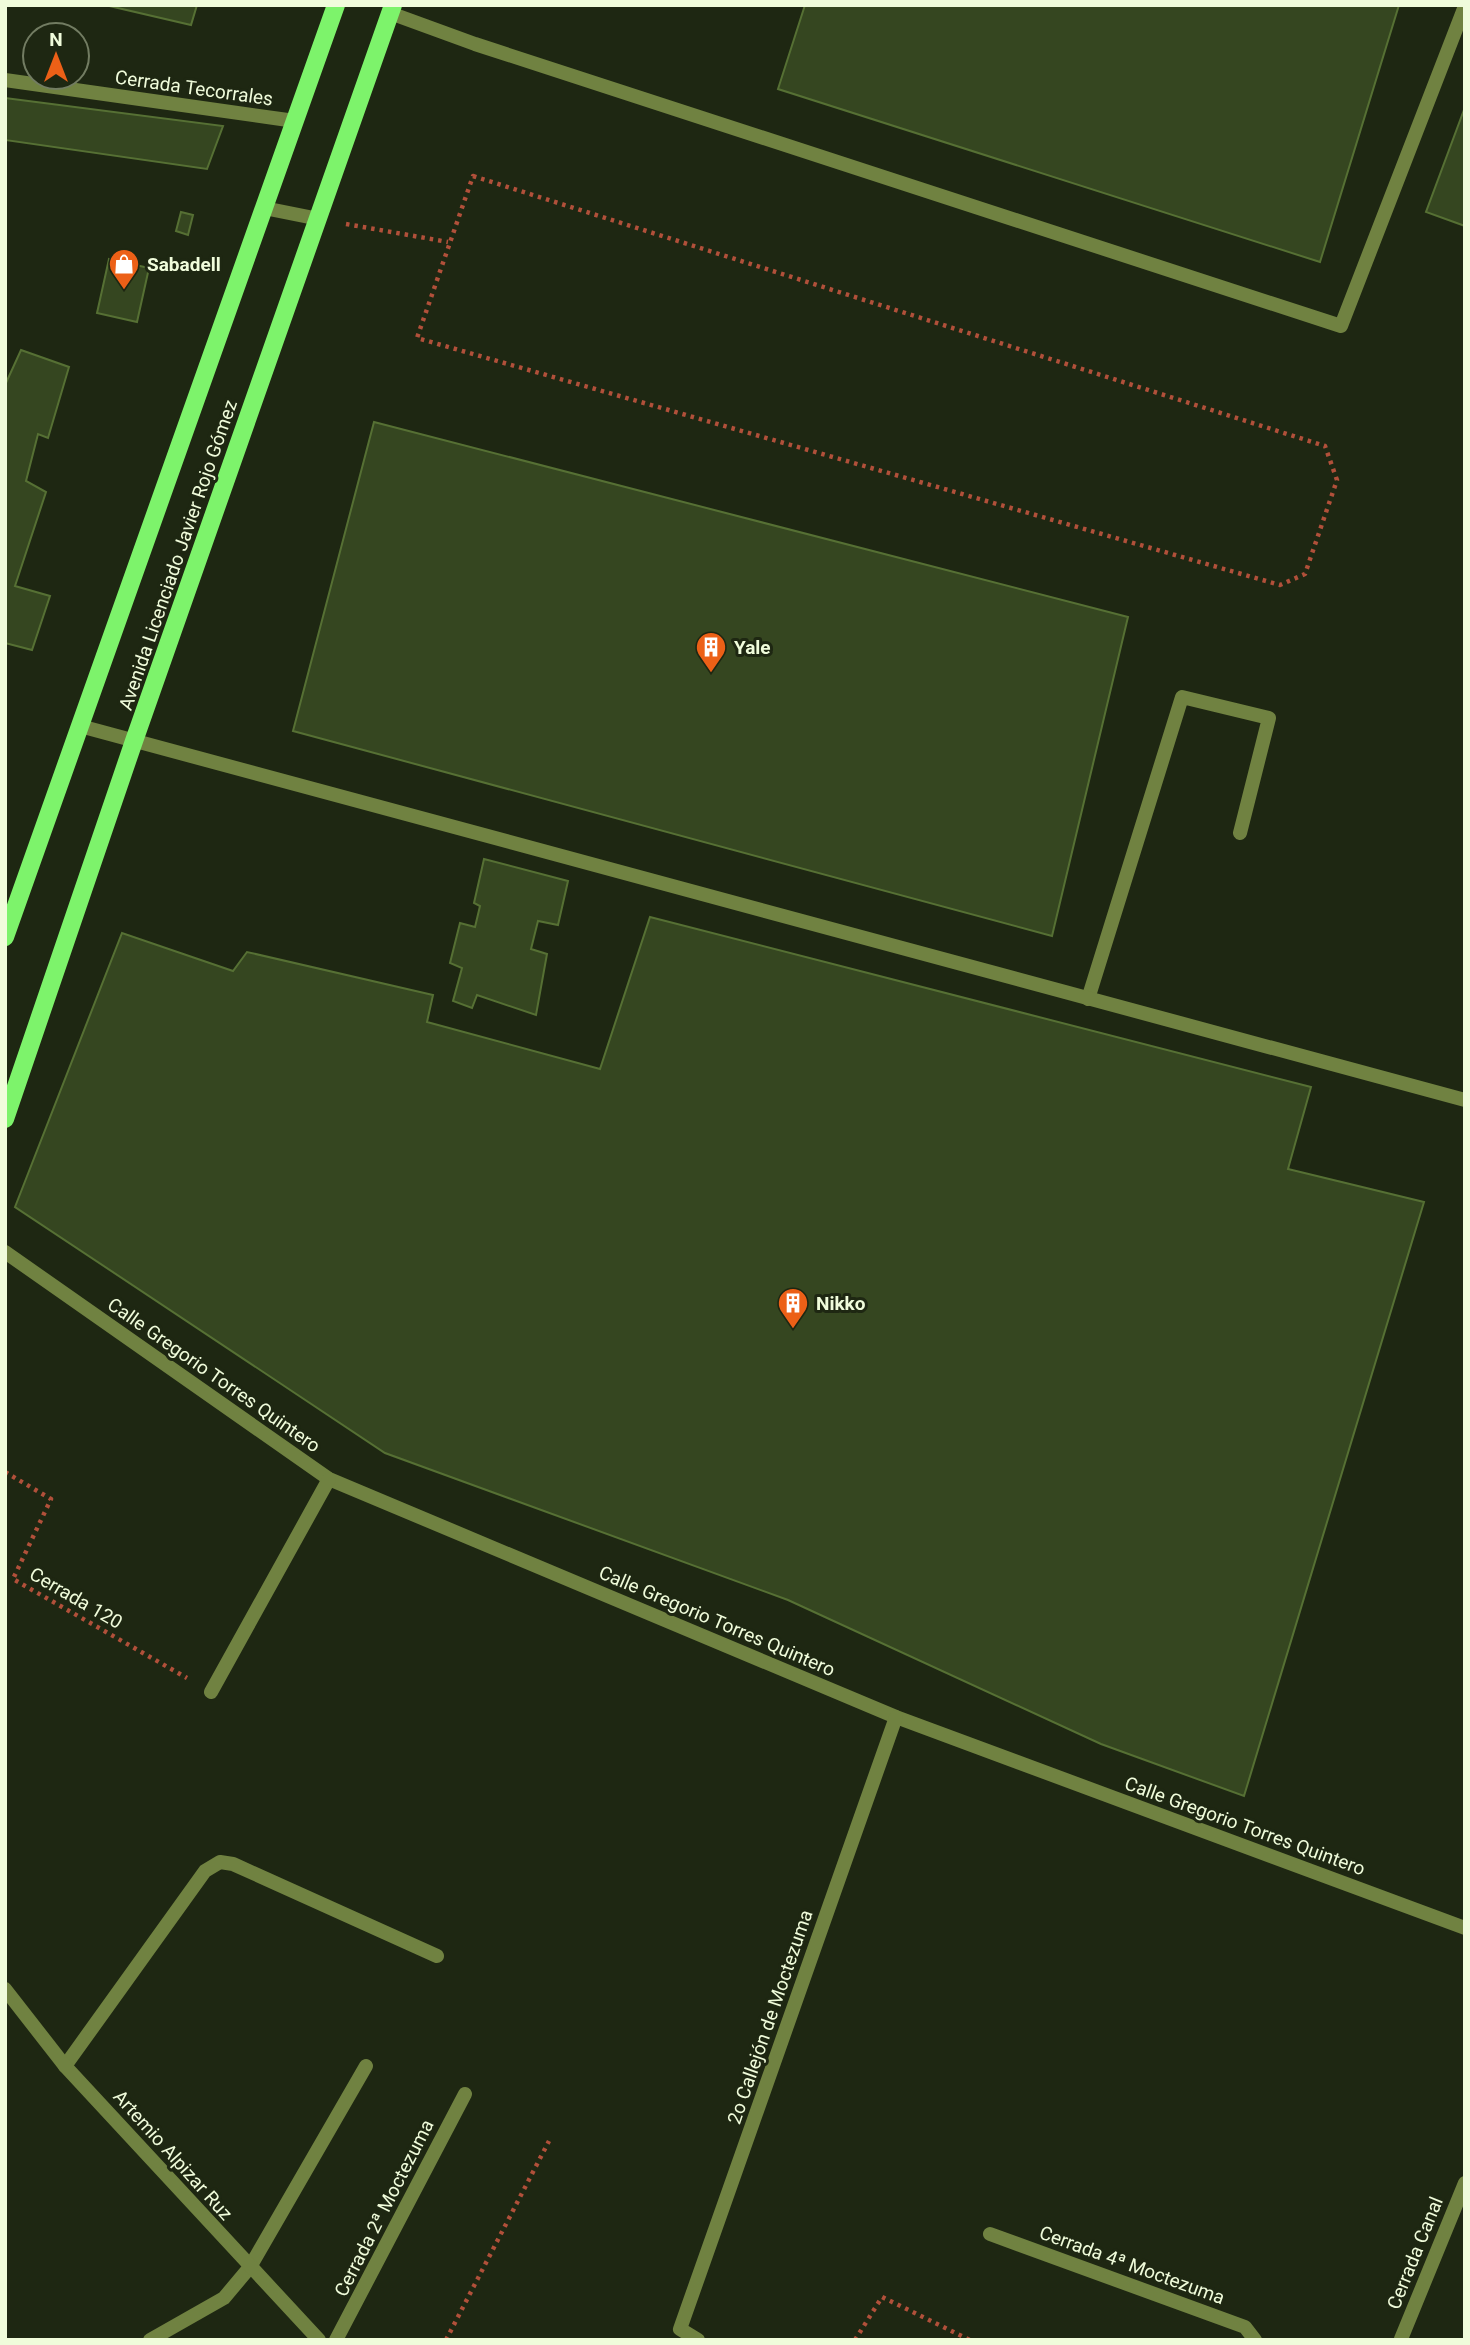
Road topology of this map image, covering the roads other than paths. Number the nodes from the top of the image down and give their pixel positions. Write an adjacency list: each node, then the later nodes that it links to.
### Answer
1 (336, 5): 5 (main road, Avenida Licenciado Javier Rojo Gómez)
2 (1465, 6): 3 (street)
3 (392, 9): 7 (main road, Avenida Licenciado Javier Rojo Gómez)
4 (5, 80): 5 (street, Cerrada Tecorrales)
5 (295, 121): 6 (main road, Avenida Licenciado Javier Rojo Gómez)
6 (264, 208): 7 (street); 8 (main road, Avenida Licenciado Javier Rojo Gómez)
7 (319, 219): 9 (main road, Avenida Licenciado Javier Rojo Gómez)
8 (80, 726): 9 (street); 11 (main road, Avenida Licenciado Javier Rojo Gómez)
9 (134, 741): 12 (street); 14 (main road, Avenida Licenciado Javier Rojo Gómez)
10 (1240, 833): 12 (street)
11 (5, 937)
12 (1088, 999): 13 (street)
13 (1465, 1100)
14 (5, 1119)
15 (5, 1252): 16 (street, Calle Gregorio Torres Quintero)
16 (329, 1479): 17 (street); 18 (street, Calle Gregorio Torres Quintero)
17 (211, 1692)
18 (896, 1717): 19 (street, Calle Gregorio Torres Quintero); 32 (street, 2o Callejón de Moctezuma)
19 (1465, 1928)
20 (437, 1956): 22 (street)
21 (5, 1989): 22 (street, Artemio Alpizar Ruz)
22 (65, 2066): 27 (street, Artemio Alpizar Ruz)
23 (366, 2066): 27 (street)
24 (465, 2094): 31 (street, Cerrada 2ª Moctezuma)
25 (1465, 2183): 28 (street, Cerrada Canal)
26 (990, 2234): 33 (street, Cerrada 4ª Moctezuma)
27 (250, 2267): 29 (street); 30 (street, Artemio Alpizar Ruz)
28 (1401, 2339)
29 (150, 2340)
30 (319, 2340)
31 (336, 2340)
32 (698, 2340)
33 (1255, 2340)

